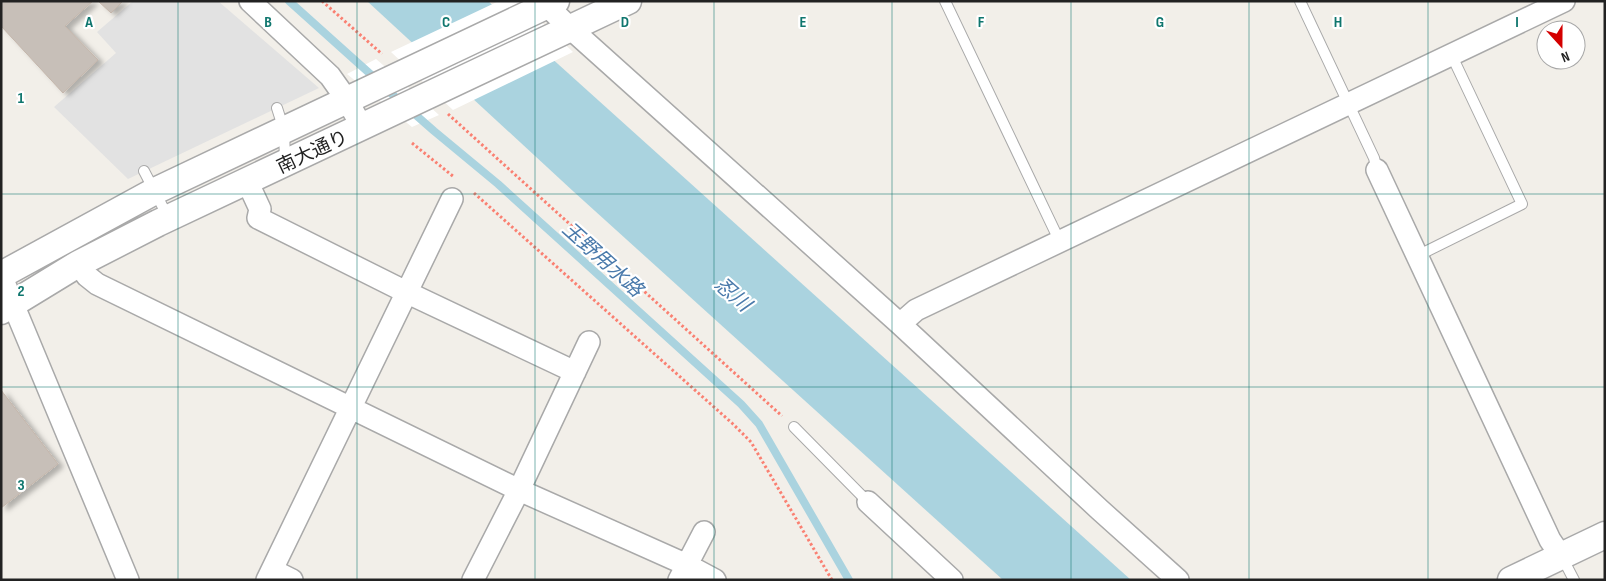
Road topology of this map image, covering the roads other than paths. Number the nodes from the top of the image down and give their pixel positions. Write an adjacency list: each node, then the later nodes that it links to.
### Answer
1 (250, 1): 9 (street)
2 (628, 1): 7 (street, 南大通り)
3 (946, 1): 19 (lane)
4 (1300, 1): 10 (lane)
5 (1564, 1): 8 (street)
6 (544, 5): 7 (street); 9 (street, 南大通り)
7 (563, 32): 12 (street, 南大通り); 25 (street)
8 (1452, 54): 10 (street); 20 (lane)
9 (356, 95): 11 (street, 南大通り); 12 (street)
10 (1349, 104): 14 (lane); 19 (street)
11 (281, 119): 13 (lane); 15 (street, 南大通り)
12 (362, 127): 13 (street, 南大通り)
13 (285, 163): 16 (street, 南大通り)
14 (1377, 170): 20 (street)
15 (150, 181): 18 (lane); 22 (street, 南大通り)
16 (247, 181): 18 (street, 南大通り); 23 (street)
17 (461, 195): 23 (street)
18 (169, 218): 21 (street, 南大通り)
19 (1060, 242): 25 (street)
20 (1417, 256): 34 (street)
21 (78, 264): 24 (street, 南大通り); 28 (street)
22 (1, 275): 24 (street)
23 (408, 293): 27 (street); 28 (street)
24 (7, 307): 37 (street)
25 (900, 324): 42 (street)
26 (589, 342): 27 (street)
27 (575, 372): 30 (street)
28 (351, 407): 30 (street); 36 (street)
29 (794, 426): 31 (lane)
30 (519, 490): 35 (street); 39 (street)
31 (868, 502): 41 (street)
32 (704, 532): 35 (street)
33 (1605, 535): 34 (street)
34 (1561, 556): 43 (street); 44 (lane)
35 (683, 573): 40 (street)
36 (269, 575): 38 (street)
37 (128, 580)
38 (292, 580)
39 (473, 580)
40 (715, 580)
41 (952, 580)
42 (1178, 580)
43 (1511, 580)
44 (1574, 580)

